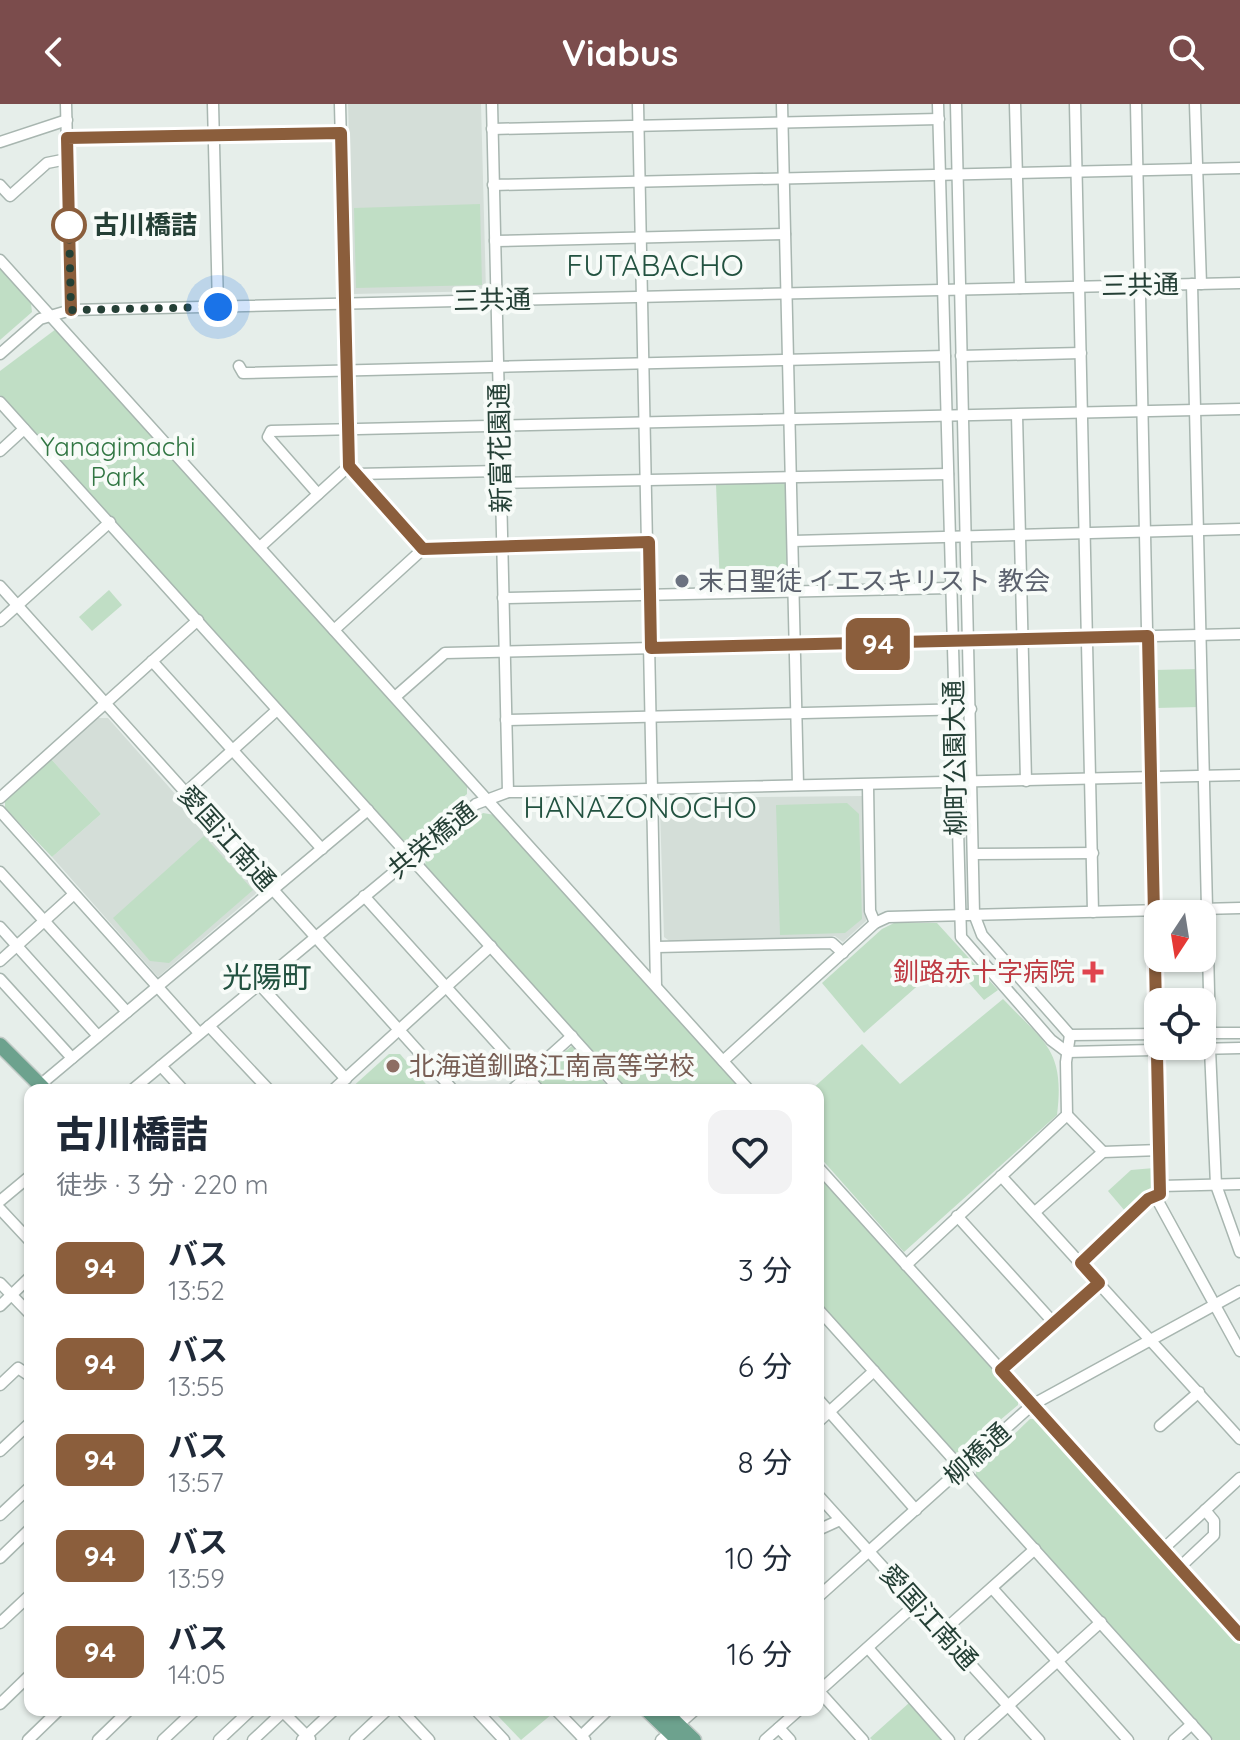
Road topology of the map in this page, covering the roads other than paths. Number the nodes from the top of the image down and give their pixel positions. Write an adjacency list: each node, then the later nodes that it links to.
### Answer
1 (66, 104): 14 (street)
2 (213, 104): 19 (street)
3 (340, 104): 18 (street)
4 (492, 104): 17 (street, 新富花園通)
5 (638, 104): 16 (street)
6 (782, 104): 15 (street)
7 (938, 104): 13 (street, 柳町公園大通)
8 (956, 104): 28 (street, 柳町公園大通)
9 (1015, 104): 27 (street)
10 (1075, 104): 26 (street)
11 (1136, 104): 25 (street)
12 (1195, 104): 24 (street)
13 (939, 119): 15 (street); 29 (street, 柳町公園大通)
14 (67, 120): 20 (street); 21 (street)
15 (783, 122): 16 (street); 30 (street)
16 (639, 125): 17 (street); 31 (street)
17 (492, 129): 33 (street, 新富花園通)
18 (341, 133): 19 (street); 48 (street)
19 (214, 136): 20 (street); 49 (street)
20 (67, 138): 22 (street)
21 (0, 142)
22 (67, 159): 32 (street); 50 (street)
23 (1240, 168): 24 (street)
24 (1197, 169): 25 (street); 39 (street)
25 (1137, 170): 26 (street); 40 (street)
26 (1077, 172): 27 (street); 41 (street)
27 (1017, 174): 28 (street); 42 (street)
28 (959, 175): 29 (street); 43 (street, 柳町公園大通)
29 (941, 176): 30 (street); 44 (street, 柳町公園大通)
30 (785, 179): 31 (street); 34 (street)
31 (639, 182): 33 (street); 35 (street)
32 (0, 185)
33 (493, 185): 36 (street, 新富花園通)
34 (785, 234): 35 (street); 45 (street)
35 (641, 237): 36 (street); 46 (street)
36 (495, 241): 47 (street, 新富花園通)
37 (0, 260): 51 (street)
38 (1240, 283): 39 (street, 三共通)
39 (1196, 284): 40 (street, 三共通); 63 (street)
40 (1140, 285): 41 (street, 三共通); 64 (street)
41 (1079, 287): 42 (street, 三共通); 52 (street)
42 (1020, 288): 43 (street, 三共通)
43 (960, 289): 44 (street, 三共通); 55 (street, 柳町公園大通)
44 (943, 290): 45 (street, 三共通); 54 (street, 柳町公園大通)
45 (786, 294): 46 (street, 三共通); 56 (street)
46 (643, 298): 47 (street, 三共通); 57 (street)
47 (496, 299): 48 (street, 三共通); 58 (street, 新富花園通)
48 (345, 304): 49 (street, 三共通); 60 (street)
49 (218, 307): 50 (street, 三共通)
50 (71, 310): 51 (street, 三共通)
51 (50, 313): 53 (street); 91 (street)
52 (1081, 353): 55 (street); 65 (street)
53 (0, 354)
54 (945, 356): 56 (street); 68 (street, 柳町公園大通)
55 (961, 356): 67 (street, 柳町公園大通)
56 (789, 359): 57 (street); 69 (street)
57 (644, 362): 58 (street); 70 (street)
58 (498, 365): 60 (street); 71 (street, 新富花園通)
59 (239, 366): 60 (street)
60 (347, 368): 73 (street)
61 (0, 402): 72 (street)
62 (1240, 409): 63 (street)
63 (1195, 410): 64 (street); 83 (street)
64 (1143, 411): 65 (street); 84 (street)
65 (1083, 413): 66 (street); 85 (street)
66 (1017, 415): 67 (street); 87 (street)
67 (963, 416): 68 (street); 88 (street, 柳町公園大通)
68 (946, 417): 69 (street); 76 (street, 柳町公園大通)
69 (791, 420): 70 (street); 78 (street)
70 (645, 423): 71 (street); 79 (street)
71 (500, 426): 73 (street); 77 (street, 新富花園通)
72 (24, 429): 74 (street); 81 (street)
73 (349, 429): 75 (street); 80 (street)
74 (0, 451)
75 (352, 470): 77 (street); 80 (street); 93 (street)
76 (948, 474): 78 (street); 86 (street, 柳町公園大通)
77 (500, 477): 79 (street); 92 (street, 新富花園通)
78 (792, 477): 79 (street); 89 (street)
79 (647, 480): 90 (street)
80 (318, 494): 91 (street)
81 (110, 522): 99 (street); 100 (street)
82 (1240, 529): 83 (street)
83 (1199, 530): 84 (street); 104 (street)
84 (1146, 531): 85 (street); 105 (street)
85 (1085, 533): 87 (street); 106 (street)
86 (949, 536): 88 (street); 89 (street); 95 (street, 柳町公園大通)
87 (1019, 536): 88 (street); 107 (street)
88 (966, 537): 108 (street, 柳町公園大通)
89 (793, 541): 96 (street)
90 (649, 542): 92 (street); 97 (street)
91 (260, 547): 102 (street)
92 (502, 547): 93 (street); 98 (street, 新富花園通)
93 (423, 549): 102 (street)
94 (0, 586): 99 (street, 愛国江南通)
95 (950, 588): 96 (street); 109 (street, 柳町公園大通)
96 (794, 592): 97 (street); 110 (street)
97 (650, 595): 98 (street); 111 (street)
98 (503, 598): 112 (street, 新富花園通)
99 (17, 605): 101 (street); 115 (street, 愛国江南通)
100 (198, 620): 113 (street); 117 (street)
101 (0, 621)
102 (334, 630): 114 (street)
103 (1240, 634): 104 (street)
104 (1200, 635): 105 (street); 124 (street)
105 (1148, 636): 106 (street); 125 (street)
106 (1088, 639): 107 (street); 126 (street)
107 (1022, 640): 108 (street); 127 (street)
108 (968, 641): 109 (street); 116 (street, 柳町公園大通)
109 (952, 642): 110 (street); 118 (street, 柳町公園大通)
110 (796, 646): 111 (street); 119 (street)
111 (651, 648): 112 (street); 120 (street)
112 (505, 652): 114 (street); 121 (street, 新富花園通)
113 (152, 661): 115 (street); 122 (street)
114 (395, 697): 136 (street)
115 (105, 703): 134 (street, 愛国江南通); 135 (street)
116 (971, 709): 118 (street); 129 (street, 柳町公園大通)
117 (277, 710): 122 (street); 137 (street)
118 (954, 710): 119 (street); 128 (street, 柳町公園大通)
119 (797, 714): 120 (street); 130 (street)
120 (652, 718): 121 (street); 132 (street)
121 (506, 720): 133 (street, 新富花園通)
122 (232, 751): 134 (street); 139 (street)
123 (1240, 775): 124 (street, 共栄橋通)
124 (1204, 776): 125 (street, 共栄橋通); 148 (street)
125 (1151, 777): 126 (street, 共栄橋通); 147 (street)
126 (1092, 779): 127 (street, 共栄橋通); 140 (street)
127 (1026, 781): 129 (street, 共栄橋通)
128 (956, 783): 129 (street, 共栄橋通); 131 (street, 共栄橋通); 154 (street, 柳町公園大通)
129 (972, 783): 141 (street, 柳町公園大通)
130 (798, 785): 131 (street, 共栄橋通); 132 (street, 共栄橋通)
131 (868, 785): 156 (street)
132 (654, 789): 133 (street, 共栄橋通); 161 (street)
133 (508, 792): 136 (street, 共栄橋通)
134 (185, 793): 144 (street, 愛国江南通)
135 (0, 798)
136 (487, 798): 142 (street, 共栄橋通); 167 (street)
137 (368, 810): 139 (street); 142 (street)
138 (0, 811): 145 (street)
139 (322, 849): 144 (street)
140 (1093, 853): 141 (street); 152 (street)
141 (974, 854): 153 (street, 柳町公園大通)
142 (411, 856): 146 (street, 共栄橋通); 160 (street)
143 (0, 872): 155 (street)
144 (273, 889): 158 (street, 愛国江南通); 166 (street)
145 (74, 894): 155 (street); 166 (street)
146 (364, 896): 158 (street, 共栄橋通); 168 (street)
147 (1154, 900)
148 (1207, 900)
149 (1240, 908): 150 (street)
150 (1216, 909)
151 (1144, 910): 152 (street)
152 (1093, 912): 153 (street)
153 (974, 914): 154 (street); 175 (street, 柳町公園大通)
154 (958, 915): 156 (street); 182 (street, 柳町公園大通)
155 (44, 921): 159 (street); 169 (street)
156 (875, 923): 162 (street)
157 (0, 927): 159 (street)
158 (315, 936): 165 (street, 共栄橋通); 171 (street, 愛国江南通)
159 (17, 945): 163 (street); 176 (street)
160 (491, 946): 168 (street); 177 (street)
161 (657, 947): 162 (street); 167 (street)
162 (843, 953): 187 (street)
163 (0, 961)
164 (0, 979): 184 (street)
165 (259, 984): 170 (street, 共栄橋通); 190 (street)
166 (158, 986): 169 (street); 170 (street)
167 (656, 986): 187 (street)
168 (446, 988): 171 (street); 189 (street)
169 (127, 1012): 176 (street)
170 (204, 1030): 188 (street, 共栄橋通); 196 (street)
171 (399, 1030): 190 (street); 198 (street, 愛国江南通)
172 (1216, 1033): 173 (street)
173 (1240, 1033)
174 (1144, 1034): 175 (street)
175 (1070, 1035): 182 (street)
176 (98, 1036): 184 (street)
177 (572, 1036): 189 (street); 201 (street)
178 (0, 1045): 192 (main road)
179 (1240, 1048): 180 (street)
180 (1216, 1049)
181 (1144, 1050): 182 (street)
182 (1067, 1052): 203 (street)
183 (0, 1057): 191 (main road)
184 (72, 1058): 193 (street)
185 (1158, 1060): 204 (street)
186 (1210, 1060): 210 (street)
187 (723, 1061): 202 (street)
188 (161, 1066): 194 (street, 共栄橋通); 195 (street)
189 (527, 1077): 199 (street); 200 (street)
190 (346, 1079): 197 (street)
191 (34, 1084)
192 (35, 1084)
193 (43, 1084)
194 (139, 1084)
195 (178, 1084)
196 (262, 1084)
197 (340, 1084)
198 (448, 1084)
199 (519, 1084)
200 (533, 1084)
201 (615, 1084)
202 (744, 1084)
203 (1067, 1115): 205 (street); 207 (street)
204 (1160, 1150): 205 (street); 211 (street)
205 (1103, 1152): 214 (street)
206 (824, 1174): 219 (street)
207 (1001, 1176): 214 (street); 215 (street)
208 (24, 1181): 212 (street)
209 (1240, 1184): 210 (street)
210 (1216, 1185): 211 (street); 217 (street)
211 (1160, 1190): 218 (street); 225 (street)
212 (0, 1201)
213 (0, 1209): 216 (street)
214 (1035, 1212): 218 (street)
215 (957, 1216): 219 (street); 229 (street)
216 (24, 1235)
217 (1240, 1252)
218 (1081, 1263): 222 (street)
219 (906, 1265): 232 (street)
220 (0, 1283): 224 (street)
221 (24, 1283): 224 (street)
222 (1099, 1283): 229 (street); 230 (street)
223 (1240, 1291): 225 (street, 柳橋通)
224 (12, 1295): 226 (street); 227 (street)
225 (1214, 1305): 230 (street, 柳橋通); 231 (street)
226 (0, 1306)
227 (24, 1308)
228 (824, 1316): 233 (street)
229 (1053, 1322): 232 (street)
230 (1151, 1340): 236 (street); 237 (street, 柳橋通)
231 (1240, 1351)
232 (1001, 1370): 237 (street)
233 (874, 1371): 239 (street); 245 (street)
234 (24, 1372): 235 (street)
235 (0, 1385)
236 (1199, 1392): 241 (street); 243 (street)
237 (1032, 1405): 245 (street, 柳橋通); 257 (street)
238 (824, 1406): 239 (street)
239 (829, 1412): 240 (street); 249 (street)
240 (824, 1417)
241 (1160, 1426)
242 (24, 1429): 244 (street)
243 (1240, 1439)
244 (0, 1451)
245 (960, 1468): 249 (street, 柳橋通); 255 (street)
246 (1240, 1478): 250 (street)
247 (24, 1493): 251 (street)
248 (824, 1502): 252 (street, 愛国江南通)
249 (916, 1510): 256 (street, 柳橋通)
250 (1205, 1510): 257 (street); 259 (street)
251 (0, 1515)
252 (840, 1520): 253 (street); 256 (street, 愛国江南通)
253 (824, 1527)
254 (24, 1535): 258 (street)
255 (1035, 1549): 260 (street); 264 (street)
256 (869, 1550): 261 (street, 柳橋通); 263 (street, 愛国江南通)
257 (1162, 1550): 259 (street)
258 (0, 1558)
259 (1179, 1568): 267 (street)
260 (992, 1588): 266 (street); 269 (street)
261 (824, 1591)
262 (24, 1601): 265 (street)
263 (916, 1604): 266 (street, 愛国江南通); 268 (street)
264 (1101, 1622): 269 (street); 292 (street)
265 (0, 1623)
266 (942, 1632): 274 (street, 愛国江南通)
267 (1240, 1635)
268 (868, 1648): 271 (street); 311 (street)
269 (1059, 1661): 274 (street); 314 (street)
270 (24, 1681): 273 (street)
271 (824, 1686)
272 (824, 1698): 310 (street)
273 (0, 1704)
274 (1007, 1705): 312 (street); 313 (street, 愛国江南通)
275 (53, 1716): 298 (street)
276 (123, 1716): 299 (street)
277 (189, 1716): 300 (street)
278 (245, 1716): 301 (street)
279 (279, 1716): 302 (street)
280 (288, 1716): 297 (street)
281 (328, 1716): 297 (street)
282 (381, 1716): 303 (street)
283 (406, 1716): 294 (street)
284 (481, 1716): 291 (street)
285 (489, 1716): 291 (street)
286 (562, 1716): 296 (street)
287 (603, 1716): 296 (street)
288 (653, 1716): 295 (main road)
289 (689, 1716): 295 (street)
290 (792, 1716): 293 (street)
291 (485, 1720): 306 (street)
292 (1192, 1724): 315 (street); 316 (street)
293 (779, 1728): 308 (street); 309 (street)
294 (419, 1730): 304 (street); 305 (street)
295 (672, 1734): 307 (main road)
296 (583, 1738)
297 (306, 1739)
298 (28, 1740)
299 (98, 1740)
300 (163, 1740)
301 (219, 1740)
302 (253, 1740)
303 (355, 1740)
304 (409, 1740)
305 (429, 1740)
306 (504, 1740)
307 (694, 1740)
308 (765, 1740)
309 (790, 1740)
310 (863, 1740)
311 (949, 1740)
312 (970, 1740)
313 (1039, 1740)
314 (1128, 1740)
315 (1174, 1740)
316 (1206, 1740)

